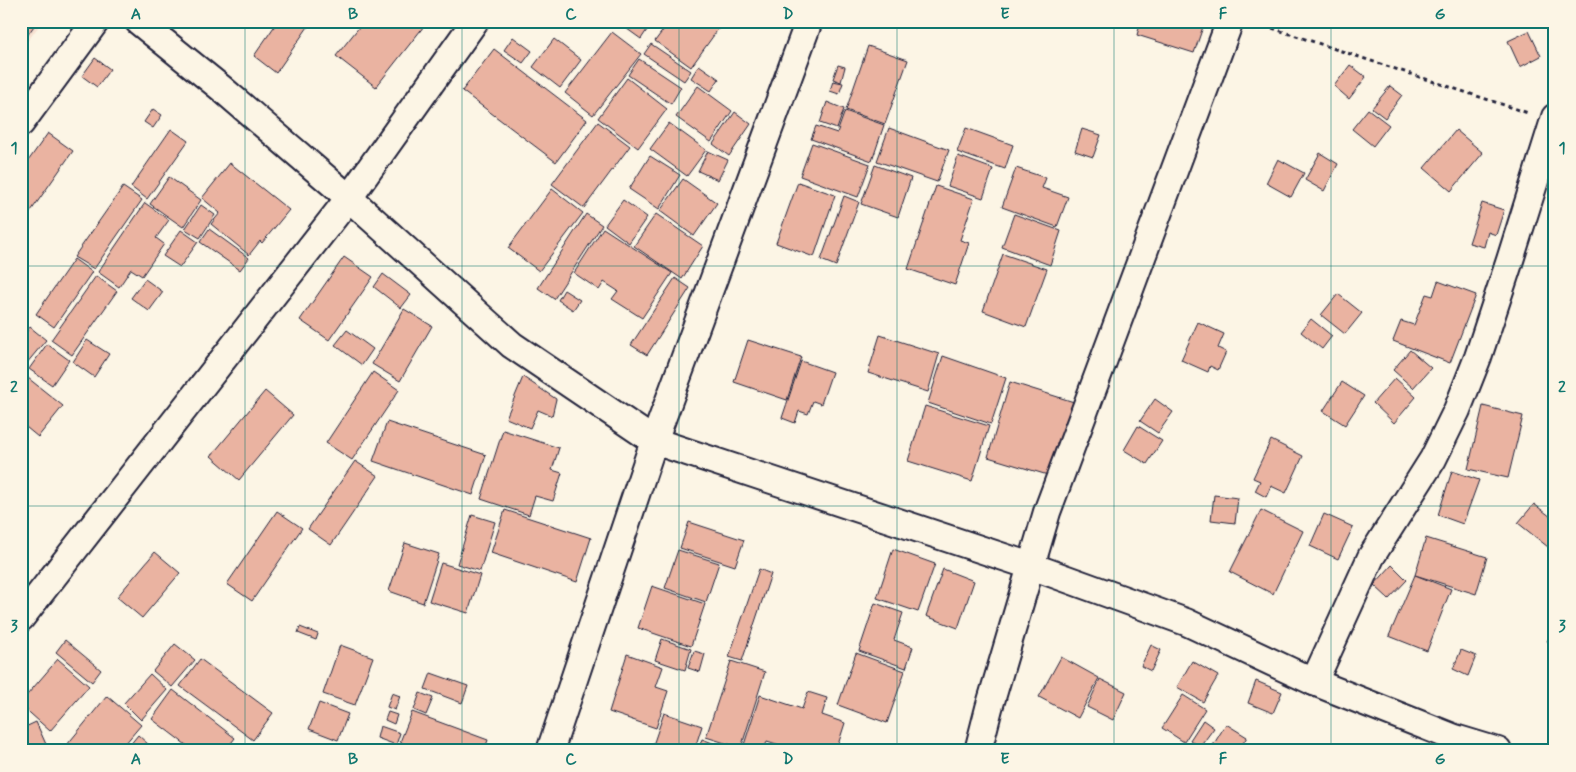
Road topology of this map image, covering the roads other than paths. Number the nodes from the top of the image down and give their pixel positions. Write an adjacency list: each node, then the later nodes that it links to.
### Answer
1 (96, 21): 7 (street)
2 (138, 21): 8 (street)
3 (475, 21): 8 (street)
4 (809, 21): 9 (street)
5 (1230, 21): 10 (street)
6 (1554, 120): 12 (street)
7 (21, 123)
8 (349, 198): 9 (street); 11 (street)
9 (654, 441): 10 (street); 14 (street)
10 (1031, 566): 12 (street); 15 (street)
11 (21, 618)
12 (1314, 682): 13 (street)
13 (1453, 745): 16 (street)
14 (550, 751)
15 (978, 751)
16 (1498, 751)

